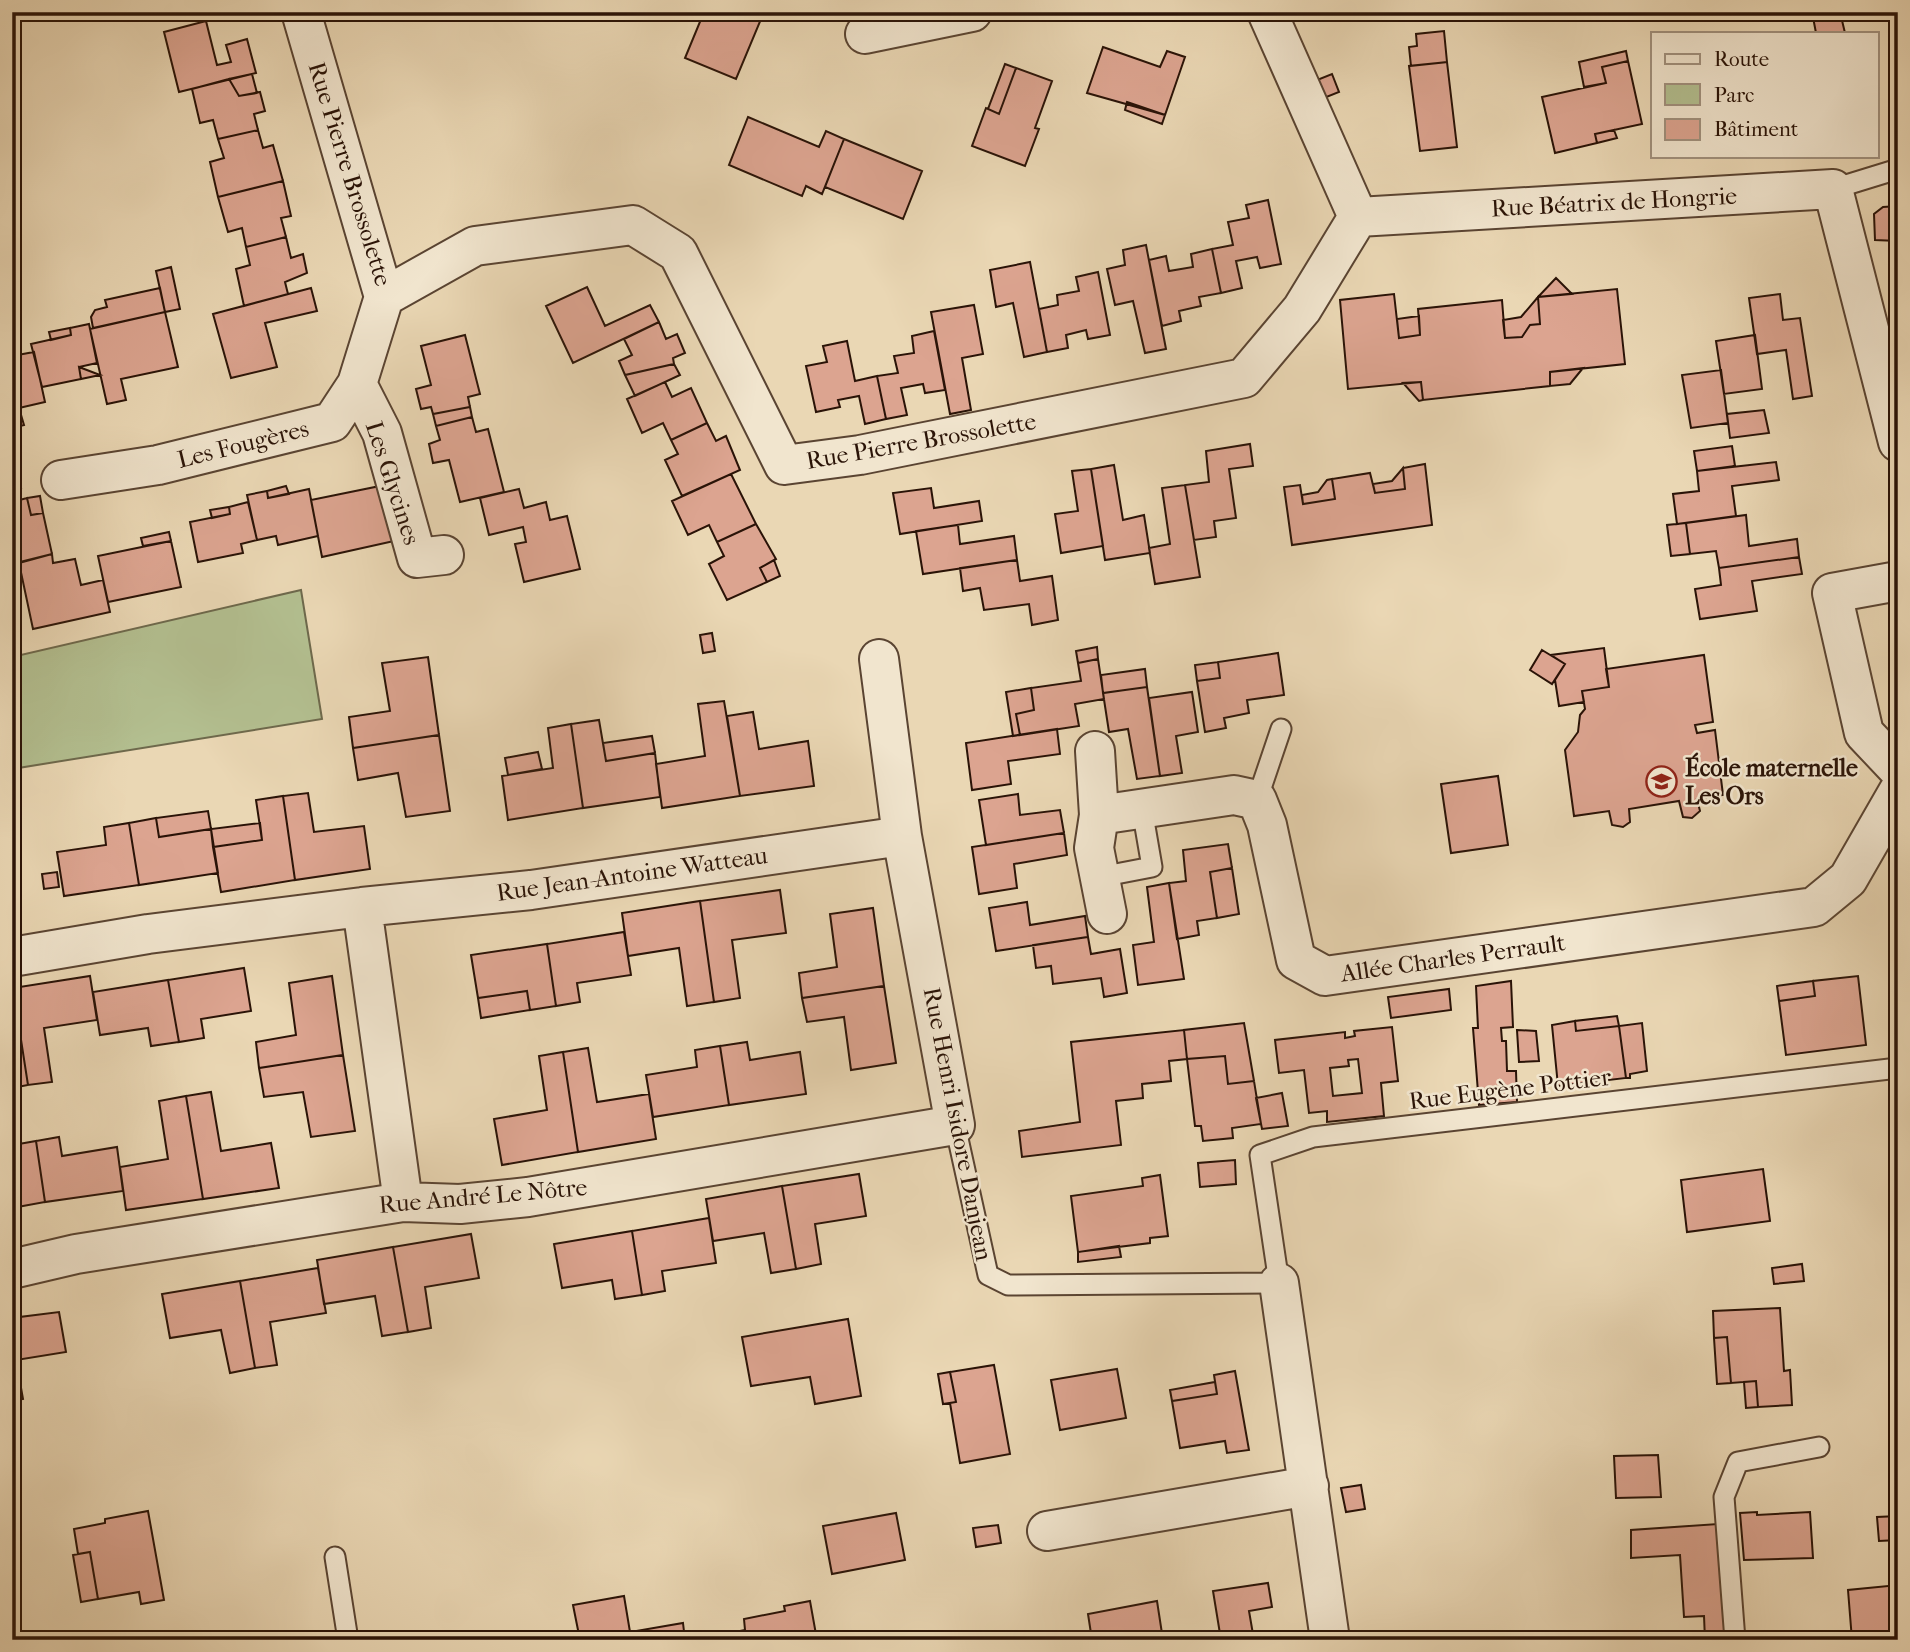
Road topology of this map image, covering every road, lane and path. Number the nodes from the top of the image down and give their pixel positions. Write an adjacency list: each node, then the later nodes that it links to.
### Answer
1 (301, 12): 8 (street, Rue Pierre Brossolette)
2 (972, 12): 4 (street)
3 (1266, 12): 7 (street)
4 (865, 34)
5 (1898, 169): 6 (lane)
6 (1833, 189): 7 (street, Rue Béatrix de Hongrie); 10 (street)
7 (1358, 217): 8 (street, Rue Pierre Brossolette)
8 (384, 297): 9 (street, Les Fougères)
9 (357, 384): 11 (street, Les Fougères); 12 (street, Les Glycines)
10 (1898, 442)
11 (61, 480)
12 (444, 555)
13 (1898, 581): 17 (street)
14 (879, 659): 22 (street, Rue Henri Isidore Danjean)
15 (1281, 729): 19 (lane)
16 (1095, 751): 21 (street)
17 (1898, 769)
18 (1898, 792): 19 (street, Allée Charles Perrault)
19 (1257, 800): 20 (street)
20 (1142, 809): 21 (street); 23 (lane)
21 (1099, 815): 23 (street)
22 (902, 836): 24 (street, Rue Jean-Antoine Watteau); 28 (street, Rue Henri Isidore Danjean)
23 (1100, 877): 25 (street)
24 (362, 907): 26 (street, Rue Jean-Antoine Watteau); 29 (street)
25 (1107, 914)
26 (12, 957)
27 (1898, 1068): 31 (lane, Rue Eugène Pottier)
28 (955, 1125): 29 (street, Rue André Le Nôtre); 31 (lane, Rue Henri Isidore Danjean)
29 (403, 1202): 30 (street, Rue André Le Nôtre)
30 (12, 1269)
31 (1279, 1283): 33 (street)
32 (1818, 1447): 38 (lane)
33 (1309, 1486): 34 (street); 37 (street)
34 (1047, 1531)
35 (335, 1557): 36 (lane)
36 (348, 1640)
37 (1330, 1640)
38 (1735, 1640)

